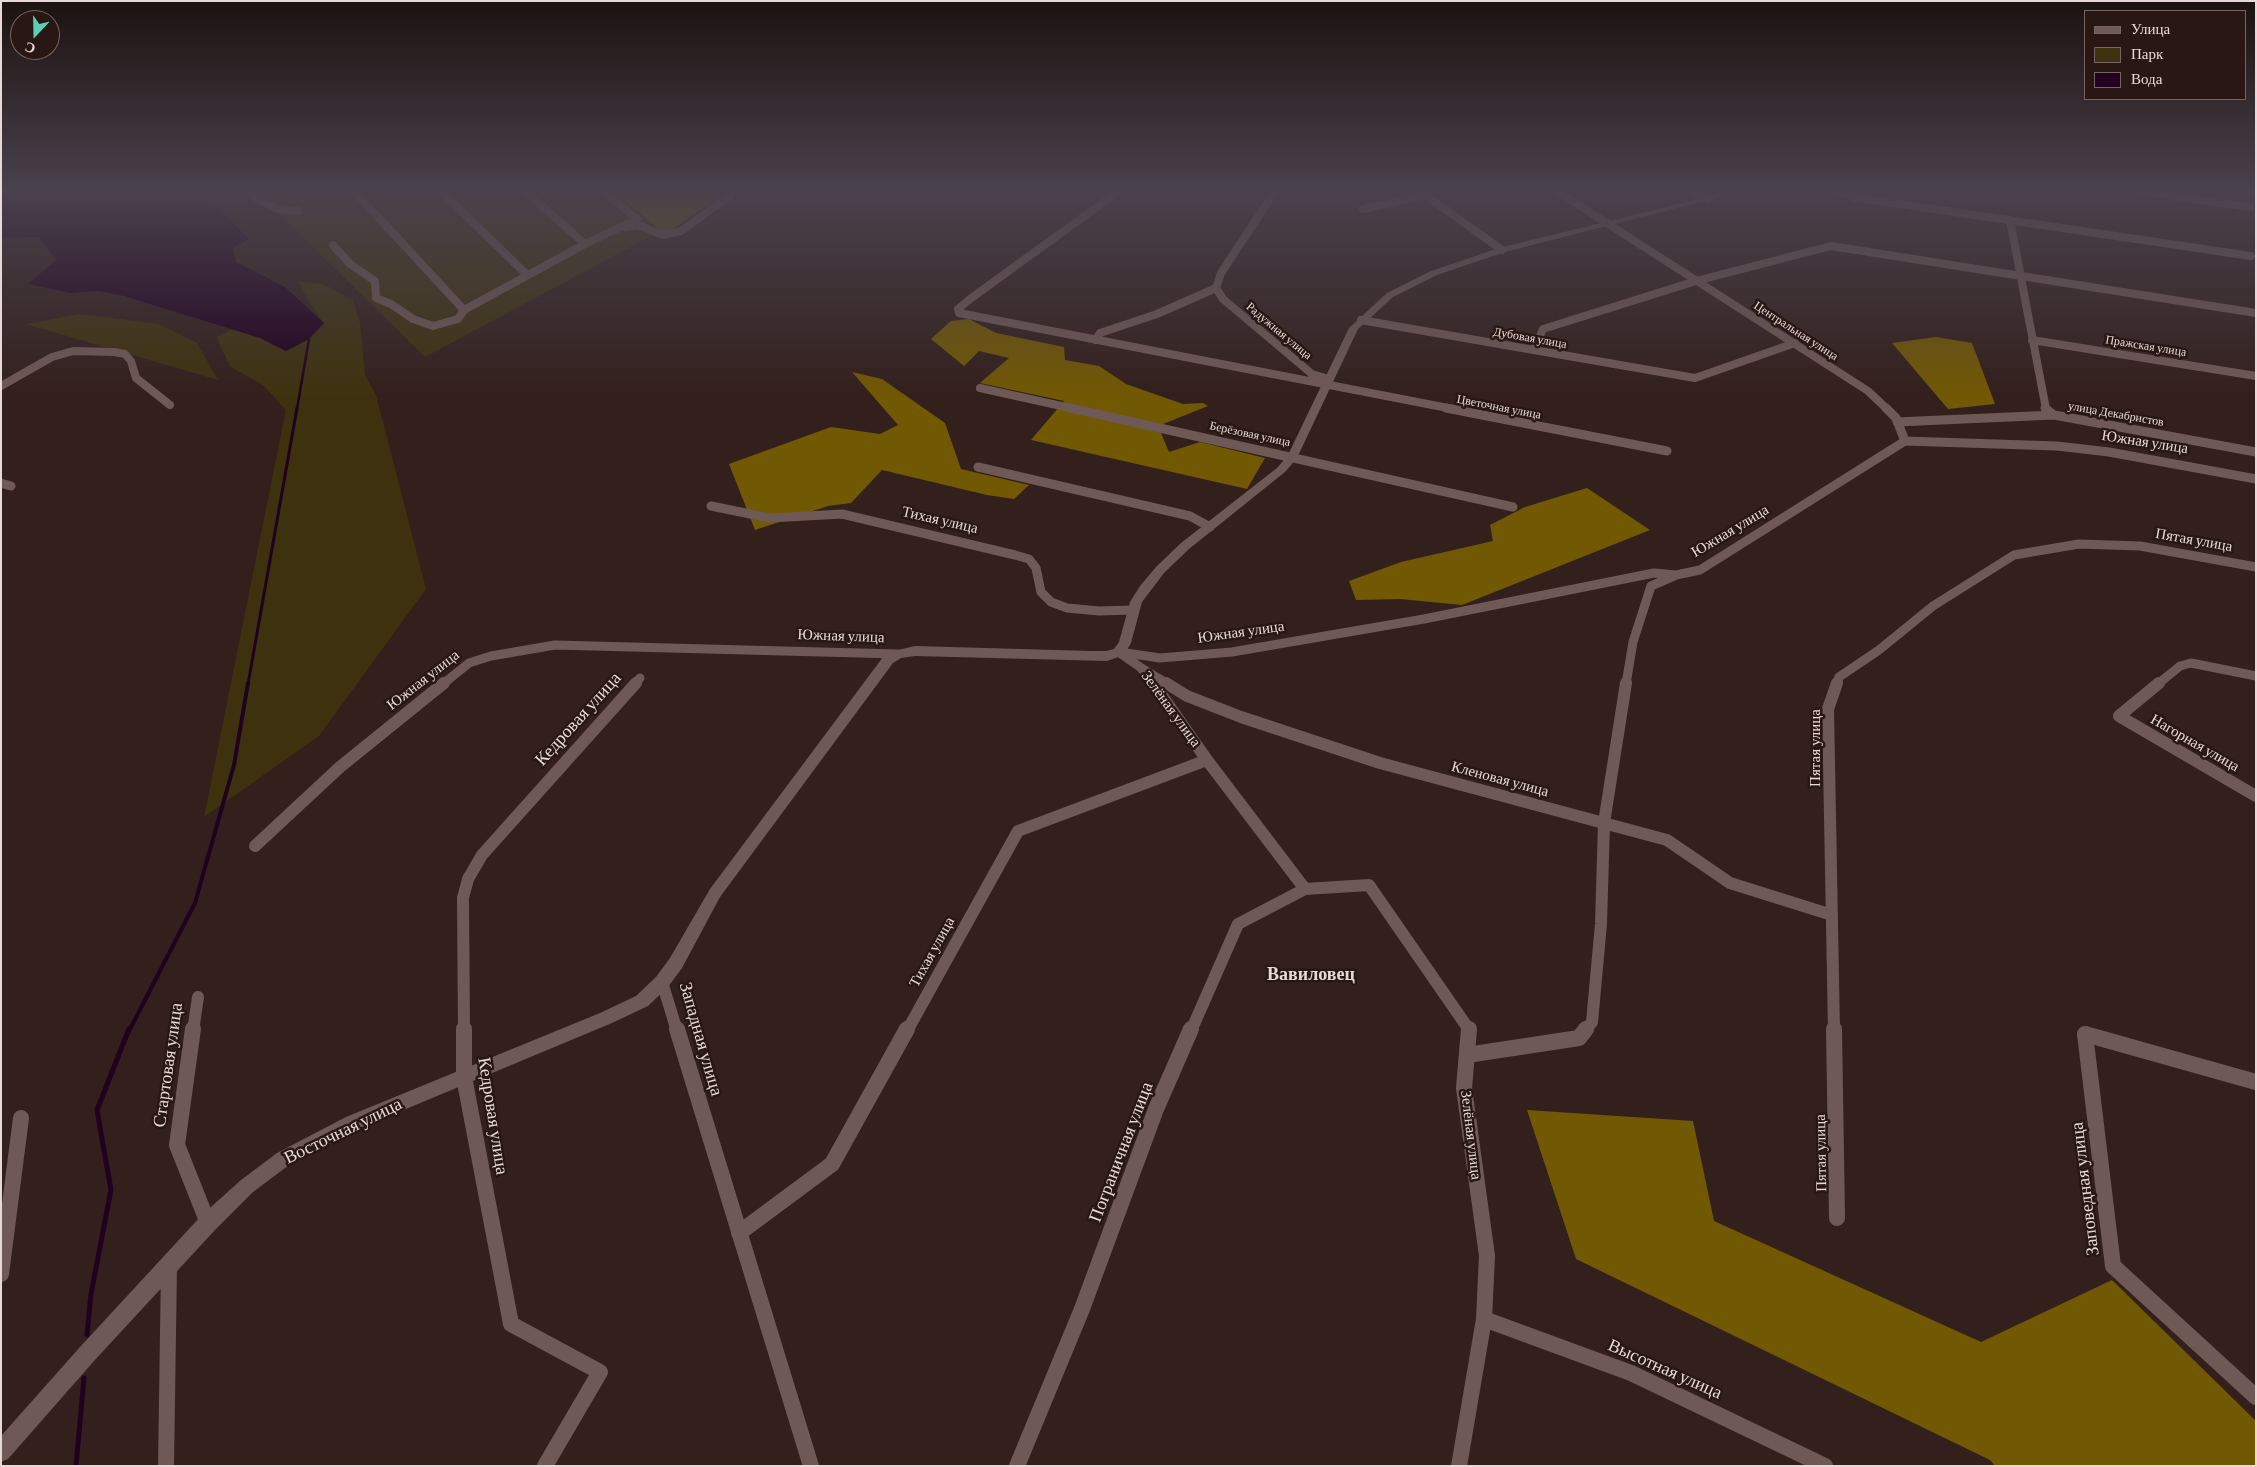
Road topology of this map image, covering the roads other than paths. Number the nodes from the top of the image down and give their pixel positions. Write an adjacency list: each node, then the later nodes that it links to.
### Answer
1 (346, 259): 16 (street)
2 (417, 259): 16 (street)
3 (511, 259): 12 (street)
4 (556, 259): 12 (street)
5 (1025, 259): 19 (street)
6 (1230, 259): 15 (street)
7 (1473, 259): 18 (street)
8 (1662, 259): 14 (street, Центральная улица)
9 (1779, 259): 14 (street)
10 (1919, 259): 13 (street)
11 (2017, 259): 13 (street, улица Декабристов)
12 (527, 275): 16 (street)
13 (2020, 275): 17 (street); 20 (street, улица Декабристов)
14 (1696, 281): 21 (street, Центральная улица); 22 (street)
15 (1216, 288): 19 (street); 24 (street, Радужная улица)
16 (464, 310)
17 (2256, 313)
18 (1361, 320): 22 (street, Дубовая улица); 24 (street)
19 (1095, 340): 24 (street)
20 (2032, 340): 23 (street, Пражская улица); 28 (street, улица Декабристов)
21 (1795, 343): 22 (street, Дубовая улица); 29 (street, Центральная улица)
22 (1534, 350)
23 (2256, 376)
24 (1327, 383): 31 (street, Цветочная улица); 33 (street)
25 (1, 386): 27 (street)
26 (980, 388): 33 (street, Берёзовая улица)
27 (170, 405)
28 (2054, 415): 29 (street); 32 (street, улица Декабристов)
29 (1897, 422): 30 (street, Центральная улица)
30 (1905, 441): 35 (street, Южная улица); 42 (street, Южная улица)
31 (1668, 451)
32 (2256, 452)
33 (1293, 456): 39 (street, Берёзовая улица); 40 (street)
34 (978, 467): 40 (street)
35 (2256, 478)
36 (1, 482): 37 (street)
37 (11, 486)
38 (711, 506): 43 (street, Тихая улица)
39 (1513, 507)
40 (1210, 527): 43 (street)
41 (2256, 567): 54 (street, Пятая улица)
42 (1676, 575): 44 (street, Южная улица); 51 (street)
43 (1134, 610): 44 (street)
44 (1119, 652): 45 (street, Южная улица); 46 (street, Зелёная улица)
45 (898, 654): 52 (street, Южная улица); 55 (street, Западная улица)
46 (1140, 667): 49 (street, Зелёная улица); 51 (street, Кленовая улица)
47 (2256, 676): 50 (street, Нагорная улица)
48 (640, 678): 58 (street, Кедровая улица)
49 (1207, 760): 53 (street, Зелёная улица); 63 (street, Тихая улица)
50 (2256, 796)
51 (1604, 822): 54 (street, Кленовая улица); 57 (street)
52 (255, 846)
53 (1305, 889): 57 (street, Зелёная улица); 72 (street, Пограничная улица)
54 (1832, 915): 61 (street, Пятая улица)
55 (662, 982): 58 (street, Восточная улица); 63 (street, Западная улица)
56 (198, 997): 62 (street, Стартовая улица)
57 (1468, 1055): 66 (street, Зелёная улица)
58 (464, 1077): 62 (street, Восточная улица); 70 (street, Кедровая улица)
59 (2256, 1082): 67 (street, Заповедная улица)
60 (21, 1118): 65 (street)
61 (1837, 1218)
62 (208, 1223): 64 (street, Восточная улица)
63 (739, 1233): 71 (street, Западная улица)
64 (170, 1266): 68 (street, Восточная улица); 69 (street)
65 (1, 1274)
66 (1484, 1319): 73 (street, Зелёная улица); 74 (street, Высотная улица)
67 (2256, 1397)
68 (1, 1452)
69 (166, 1466)
70 (545, 1466)
71 (811, 1466)
72 (1017, 1466)
73 (1459, 1466)
74 (1824, 1466)

